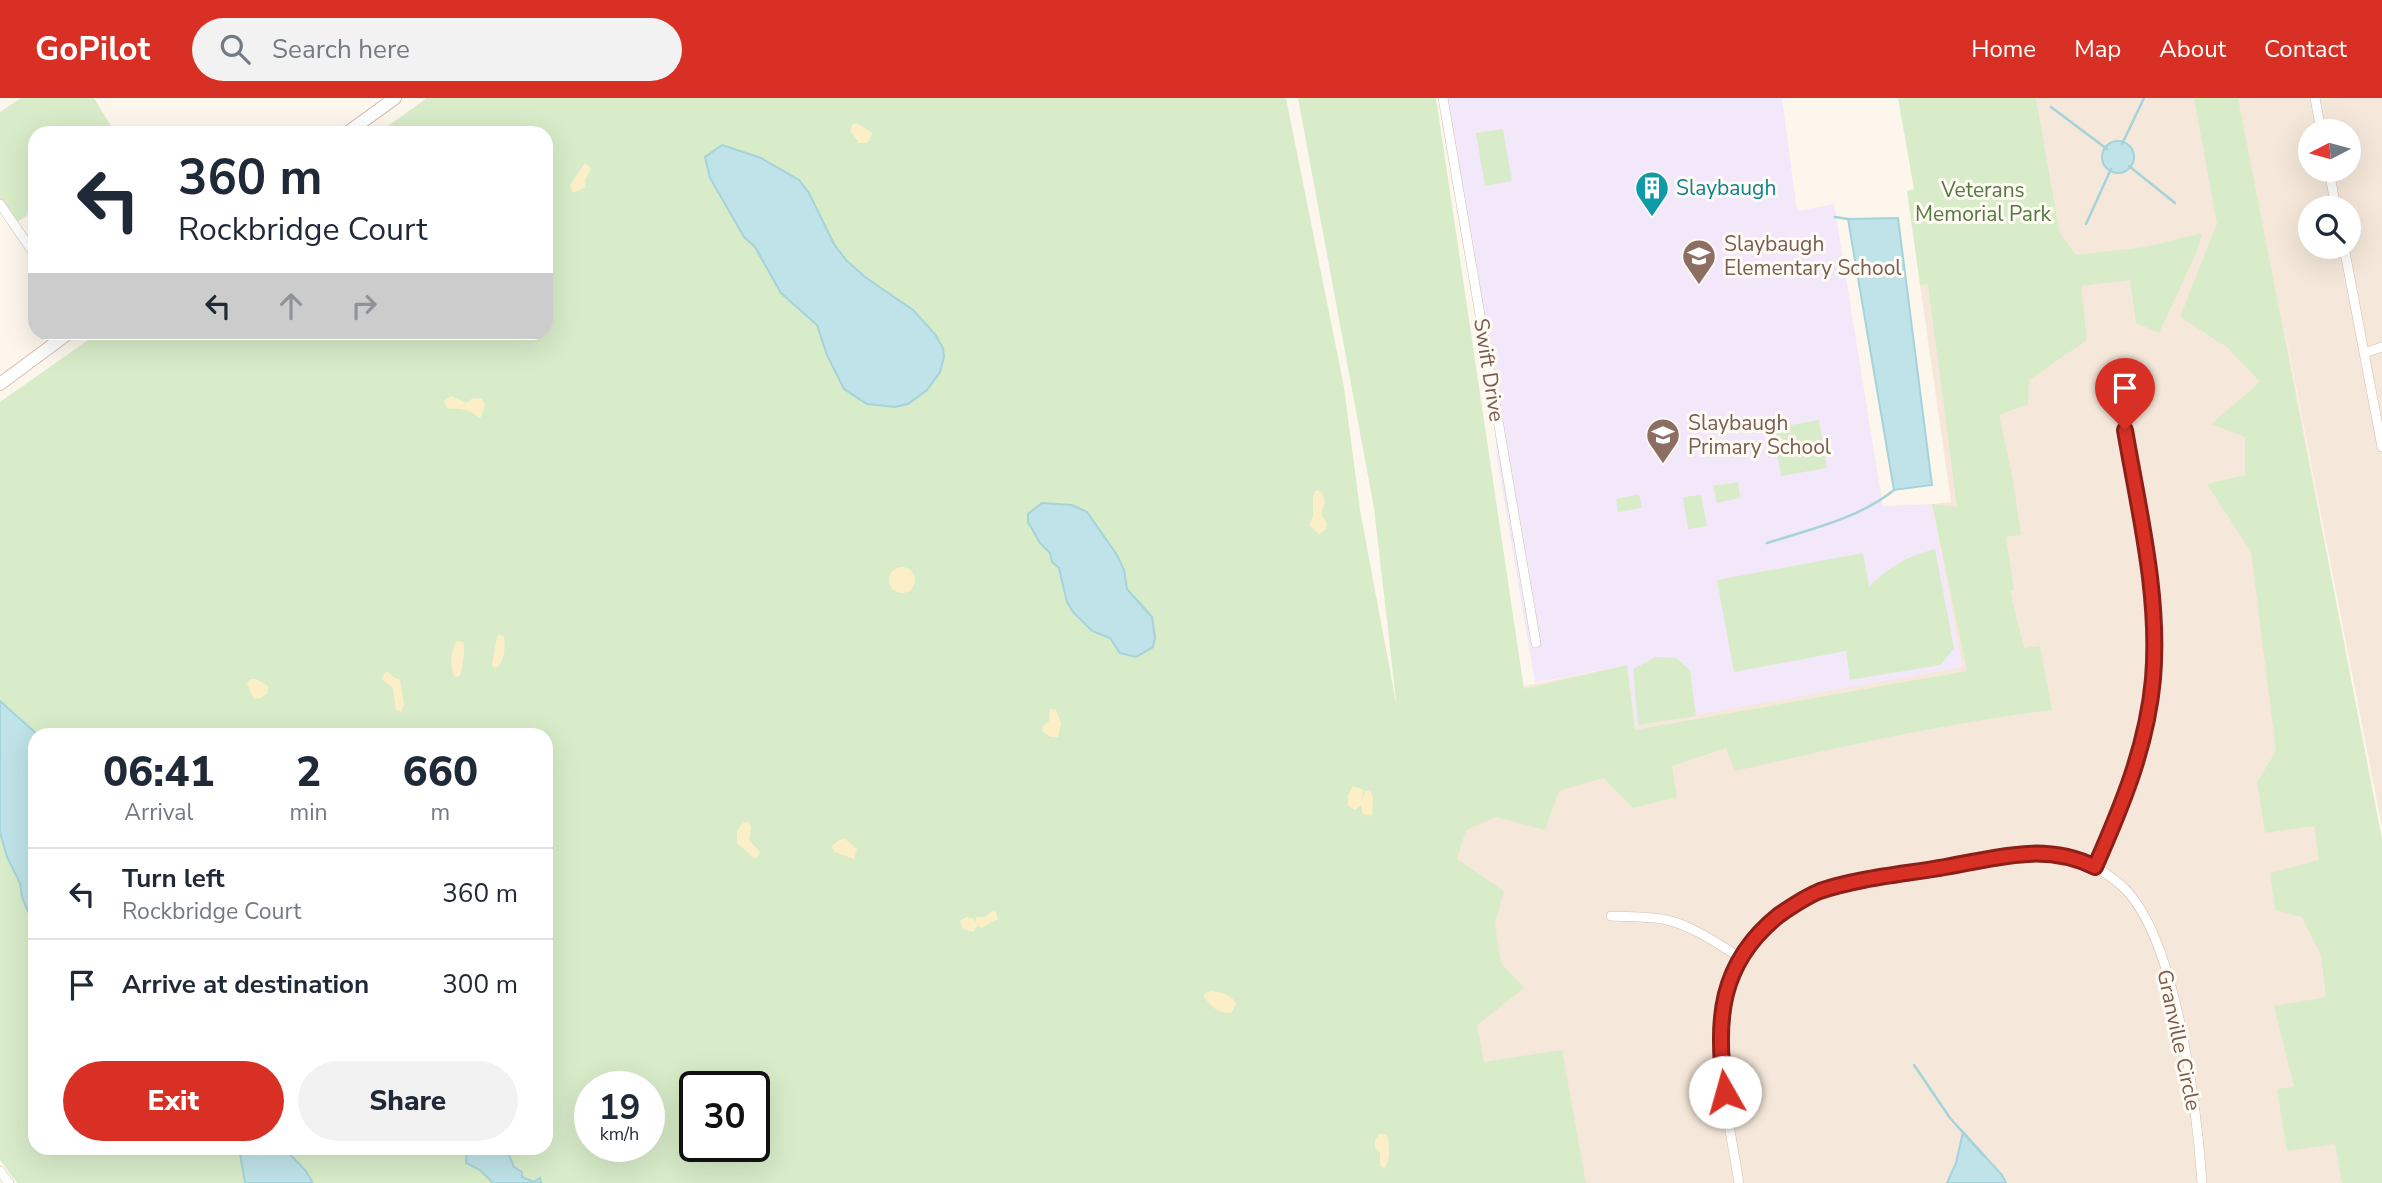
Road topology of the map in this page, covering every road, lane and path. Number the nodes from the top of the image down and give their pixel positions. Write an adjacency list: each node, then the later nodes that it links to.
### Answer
1 (395, 98): 5 (main road)
2 (1443, 98): 15 (street, Swift Drive)
3 (2315, 98): 4 (street)
4 (2319, 119)
5 (357, 126)
6 (0, 204): 7 (street)
7 (28, 245)
8 (2346, 259): 11 (street)
9 (59, 340): 12 (main road)
10 (2382, 347): 11 (street)
11 (2364, 353): 14 (street)
12 (0, 384)
13 (2125, 430): 16 (street)
14 (2382, 447)
15 (1536, 643)
16 (2095, 867): 18 (street, Granville Circle); 22 (street, Granville Circle)
17 (1611, 916): 18 (street)
18 (1741, 958): 21 (street, Granville Circle)
19 (0, 1171): 20 (street)
20 (9, 1183)
21 (1739, 1183)
22 (2202, 1183)

